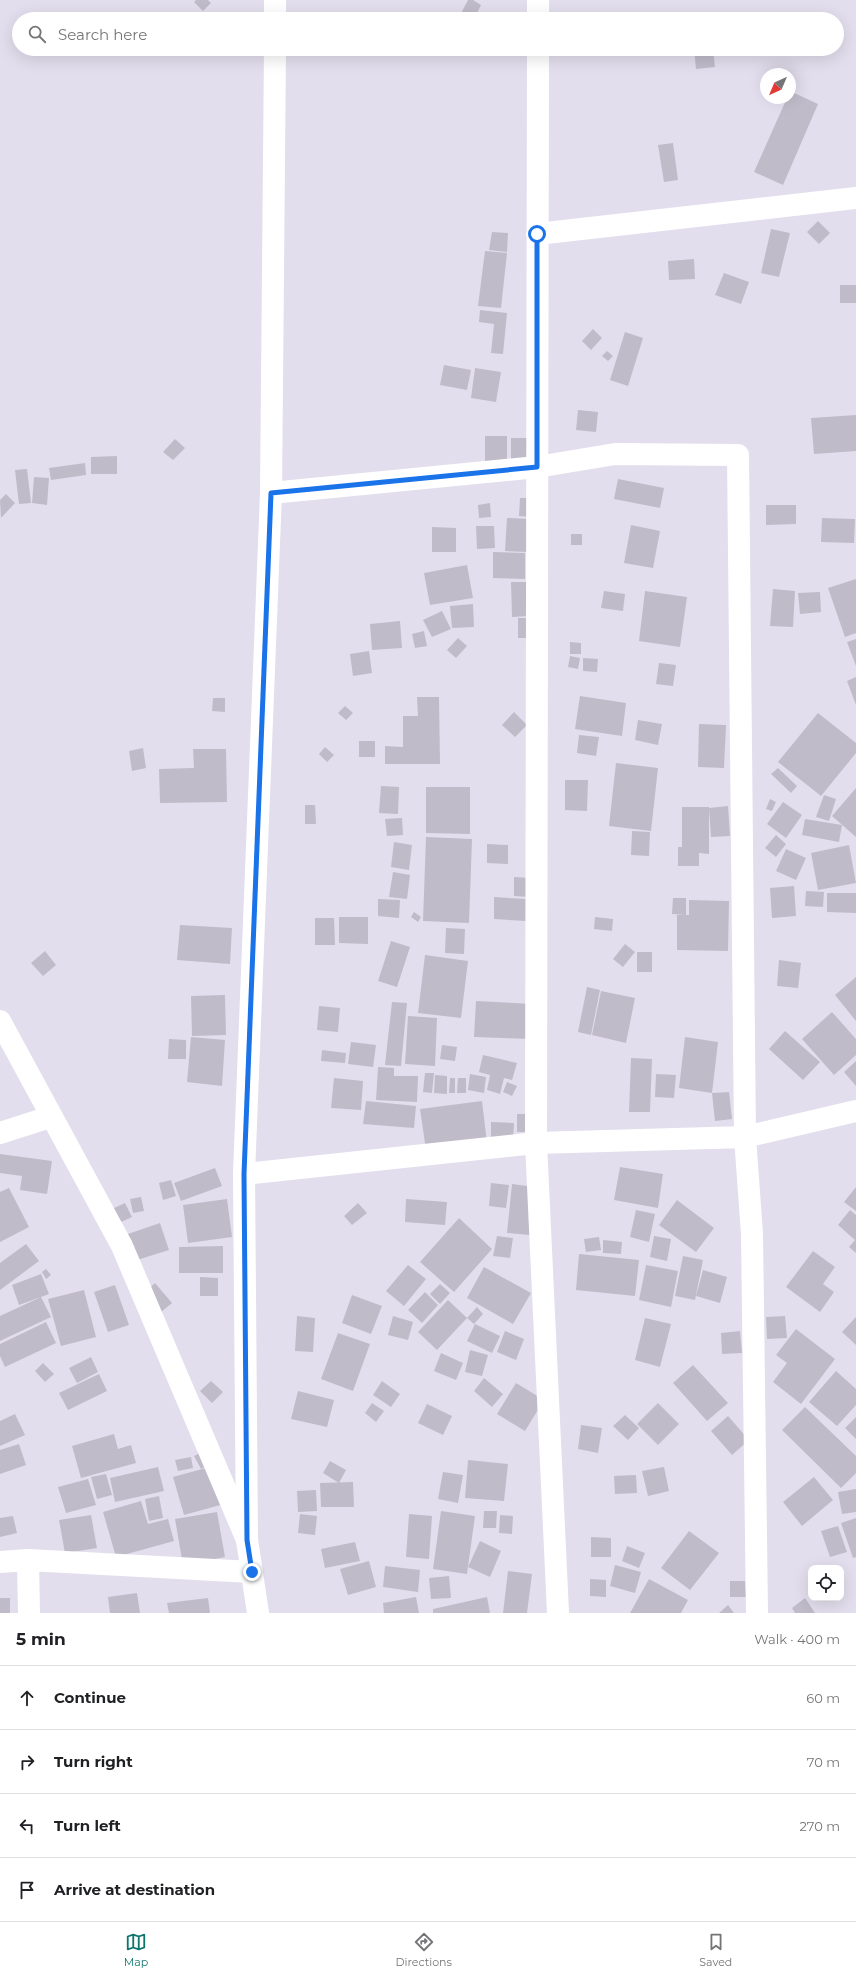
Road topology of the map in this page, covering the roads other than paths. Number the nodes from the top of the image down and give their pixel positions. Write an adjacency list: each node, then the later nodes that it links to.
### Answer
1 (275, 0): 3 (street)
2 (538, 0): 4 (street)
3 (275, 12)
4 (538, 12)
5 (275, 56): 10 (street)
6 (538, 56): 8 (street)
7 (856, 198): 8 (street)
8 (537, 234): 9 (street)
9 (537, 467): 10 (street); 15 (street); 16 (street)
10 (271, 493): 17 (street)
11 (0, 1021): 13 (street)
12 (856, 1111): 15 (street)
13 (50, 1117): 14 (street); 18 (street)
14 (0, 1133)
15 (745, 1137): 16 (street); 25 (street)
16 (536, 1143): 17 (street); 24 (street)
17 (244, 1174): 18 (street)
18 (247, 1540): 21 (street)
19 (28, 1560): 20 (street); 21 (street); 22 (street)
20 (0, 1562)
21 (252, 1572): 23 (street)
22 (29, 1613)
23 (258, 1613)
24 (558, 1613)
25 (757, 1613)

